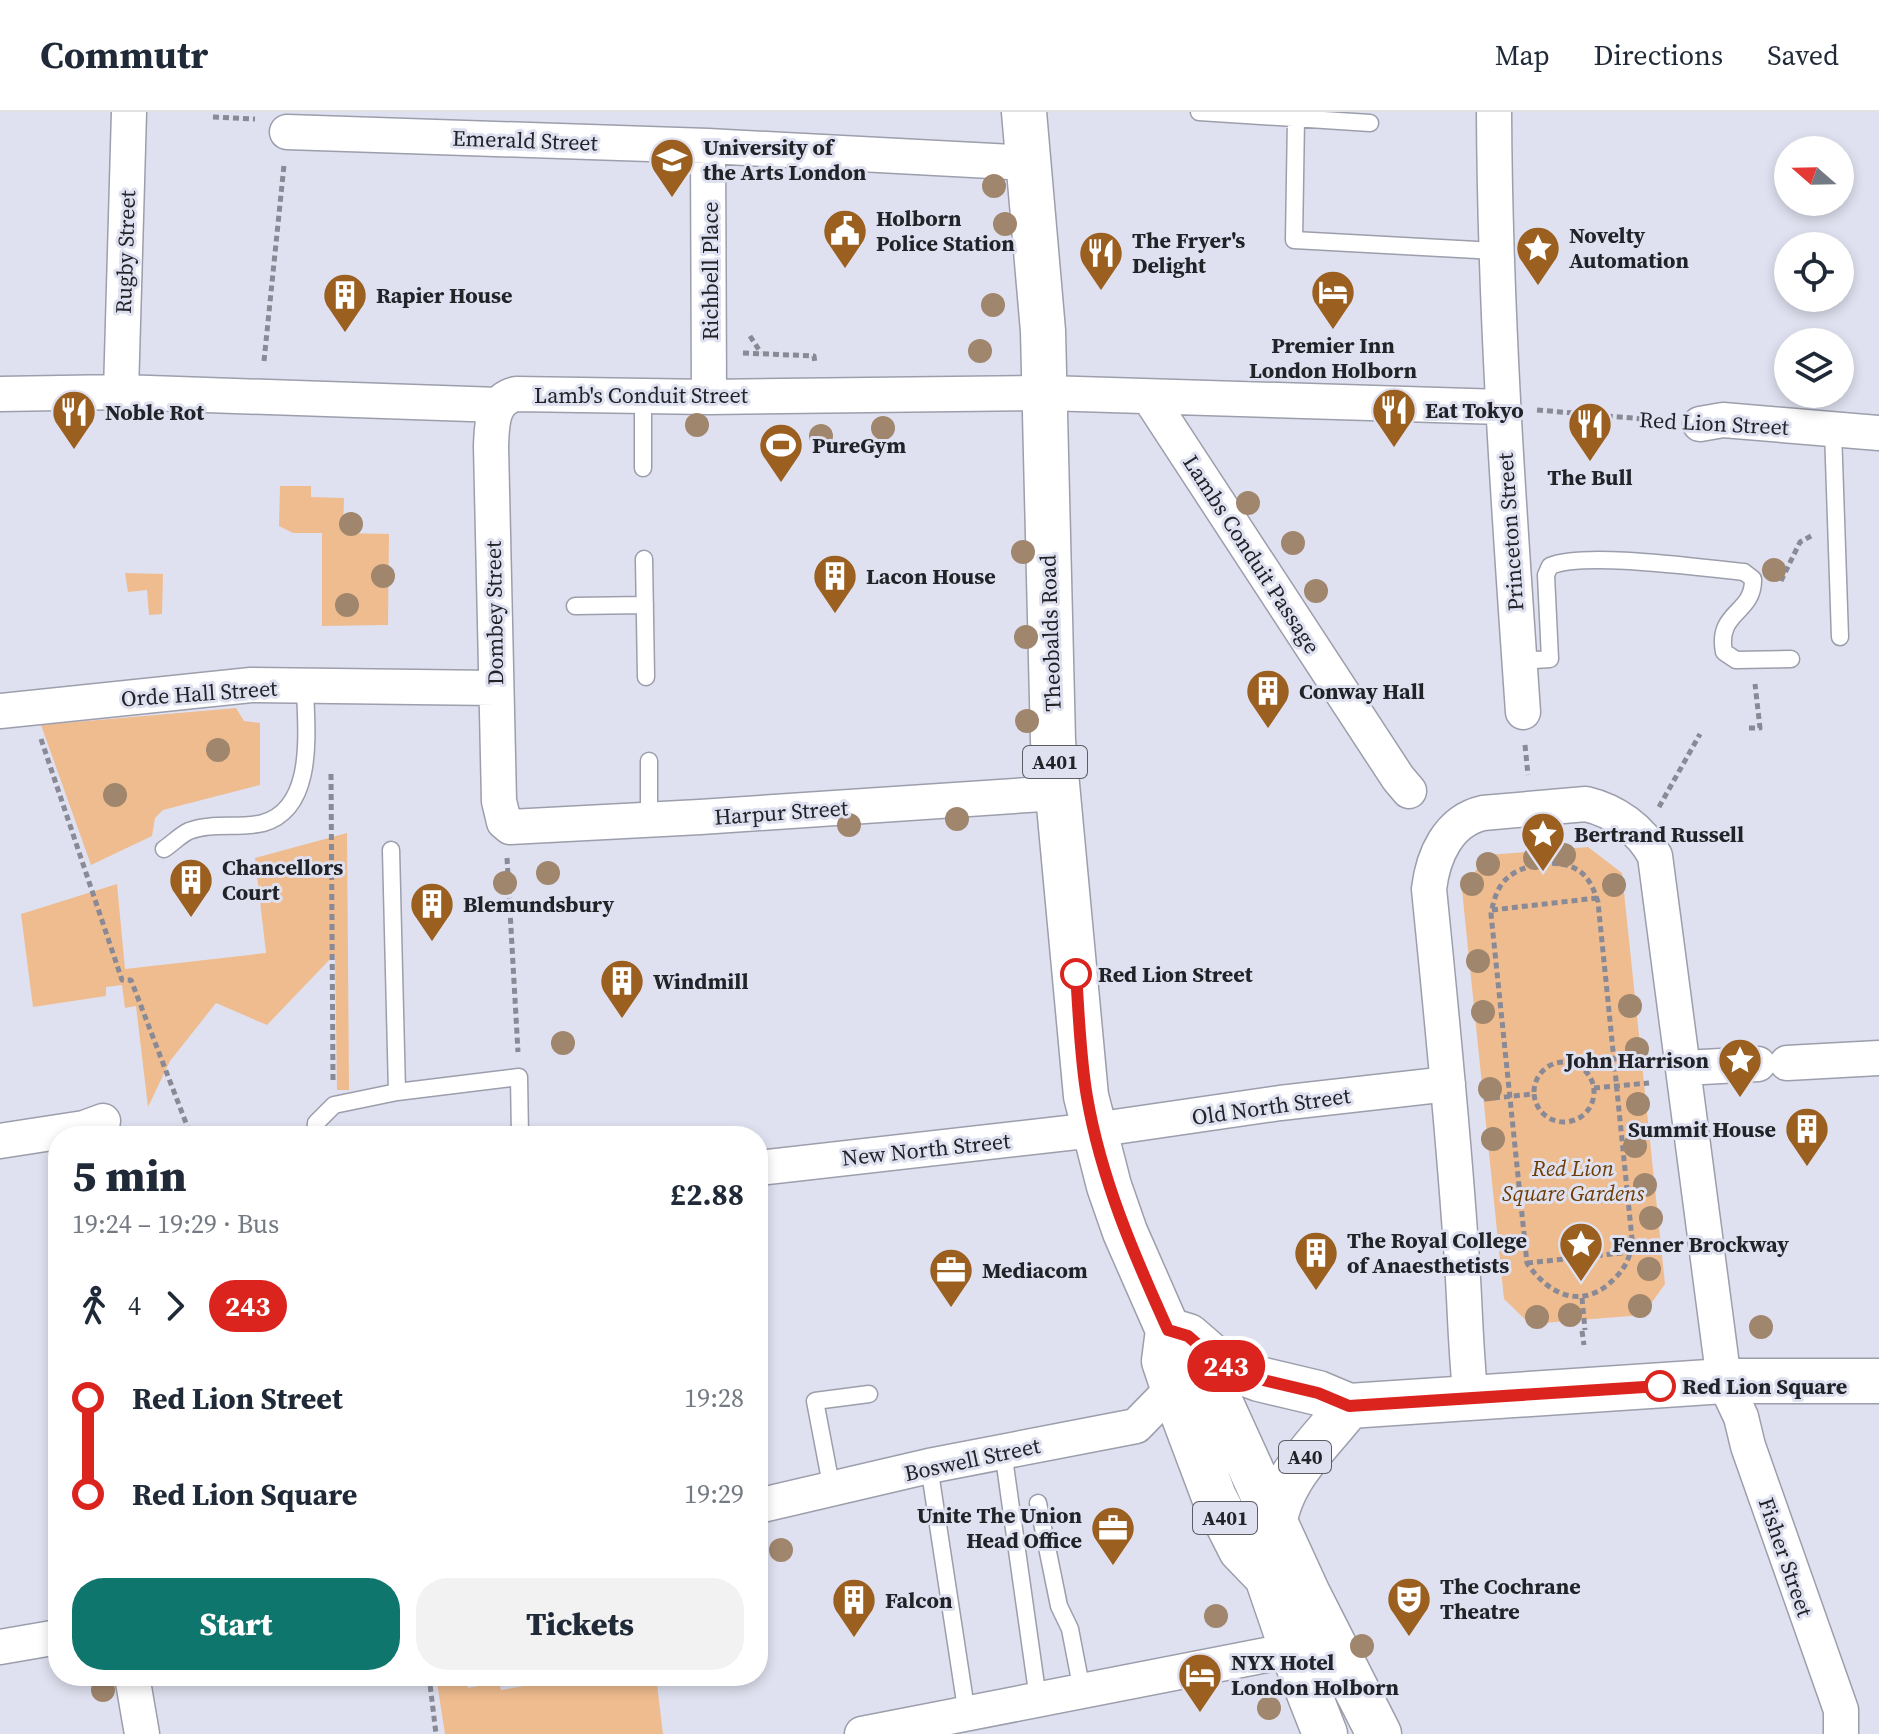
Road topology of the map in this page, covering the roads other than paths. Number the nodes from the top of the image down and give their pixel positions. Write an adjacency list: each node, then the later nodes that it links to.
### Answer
1 (129, 112): 11 (street, Rugby Street)
2 (1024, 112): 9 (main road, Theobalds Road / A401)
3 (1199, 112): 5 (lane)
4 (1494, 112): 10 (street, Princeton Street)
5 (1296, 118): 6 (lane); 10 (lane)
6 (1370, 123)
7 (287, 132): 8 (street, Emerald Street)
8 (708, 146): 9 (street, Emerald Street); 15 (street, Richbell Place)
9 (1030, 163): 12 (main road, Theobalds Road / A401)
10 (1495, 251): 18 (street, Princeton Street)
11 (121, 392): 13 (street, Lamb's Conduit Street); 17 (street, Lamb's Conduit Street)
12 (1046, 393): 15 (street, Lamb's Conduit Street); 16 (street); 36 (main road, Theobalds Road / A401)
13 (0, 394)
14 (643, 395): 15 (street, Lamb's Conduit Street); 17 (street, Lamb's Conduit Street); 22 (lane)
15 (709, 397)
16 (1149, 397): 18 (street); 35 (street, Lambs Conduit Passage)
17 (499, 405): 31 (street, Dombey Street)
18 (1502, 407): 28 (street, Princeton Street)
19 (1700, 424): 20 (street, Red Lion Street)
20 (1833, 431): 21 (street, Red Lion Street); 26 (lane)
21 (1879, 433)
22 (643, 468)
23 (644, 559): 24 (lane)
24 (645, 605): 25 (lane); 29 (lane)
25 (575, 606)
26 (1840, 637)
27 (1791, 659): 28 (lane)
28 (1519, 661): 33 (street, Princeton Street)
29 (646, 677)
30 (305, 687): 31 (street, Orde Hall Street); 32 (street, Orde Hall Street); 39 (lane)
31 (495, 688): 38 (street, Dombey Street)
32 (15, 710)
33 (1523, 712)
34 (649, 761): 37 (lane)
35 (1409, 791)
36 (1058, 793): 37 (street, Harpur Street); 49 (main road, Theobalds Road / A401)
37 (649, 820): 38 (street, Harpur Street)
38 (504, 822)
39 (164, 849)
40 (391, 850): 43 (lane)
41 (1863, 1052): 42 (street)
42 (1684, 1068): 44 (street); 54 (street)
43 (397, 1092): 47 (lane); 48 (lane)
44 (1462, 1092): 49 (street, Old North Street); 58 (street)
45 (103, 1121): 46 (street)
46 (89, 1126)
47 (316, 1126)
48 (520, 1126)
49 (1094, 1130): 52 (street, New North Street); 53 (main road, Theobalds Road / A401)
50 (48, 1134): 51 (street)
51 (0, 1141)
52 (768, 1167)
53 (1186, 1341): 56 (main road, Theobalds Road / A401); 59 (main road); 65 (main road)
54 (1724, 1381): 55 (main road); 58 (main road); 78 (street, Fisher Street)
55 (1879, 1381)
56 (1173, 1388): 60 (street, Boswell Street); 66 (main road, Theobalds Road / A401)
57 (869, 1394): 62 (lane)
58 (1471, 1400): 59 (main road)
59 (1349, 1406): 65 (main road, A40)
60 (1003, 1451): 61 (street, Boswell Street); 72 (lane)
61 (929, 1466): 62 (street, Boswell Street); 73 (lane)
62 (832, 1490): 64 (street, Boswell Street)
63 (1038, 1503): 71 (lane)
64 (768, 1504)
65 (1274, 1515): 66 (main road, A40); 77 (main road)
66 (1267, 1577): 69 (main road, Theobalds Road / A40)
67 (48, 1639): 68 (street)
68 (0, 1647)
69 (1292, 1650): 71 (street); 76 (main road, Theobalds Road / A40)
70 (134, 1686): 74 (street)
71 (1082, 1691): 72 (street)
72 (1038, 1699): 73 (street)
73 (967, 1715): 75 (street)
74 (142, 1734)
75 (862, 1734)
76 (1325, 1734)
77 (1379, 1734)
78 (1841, 1734)

